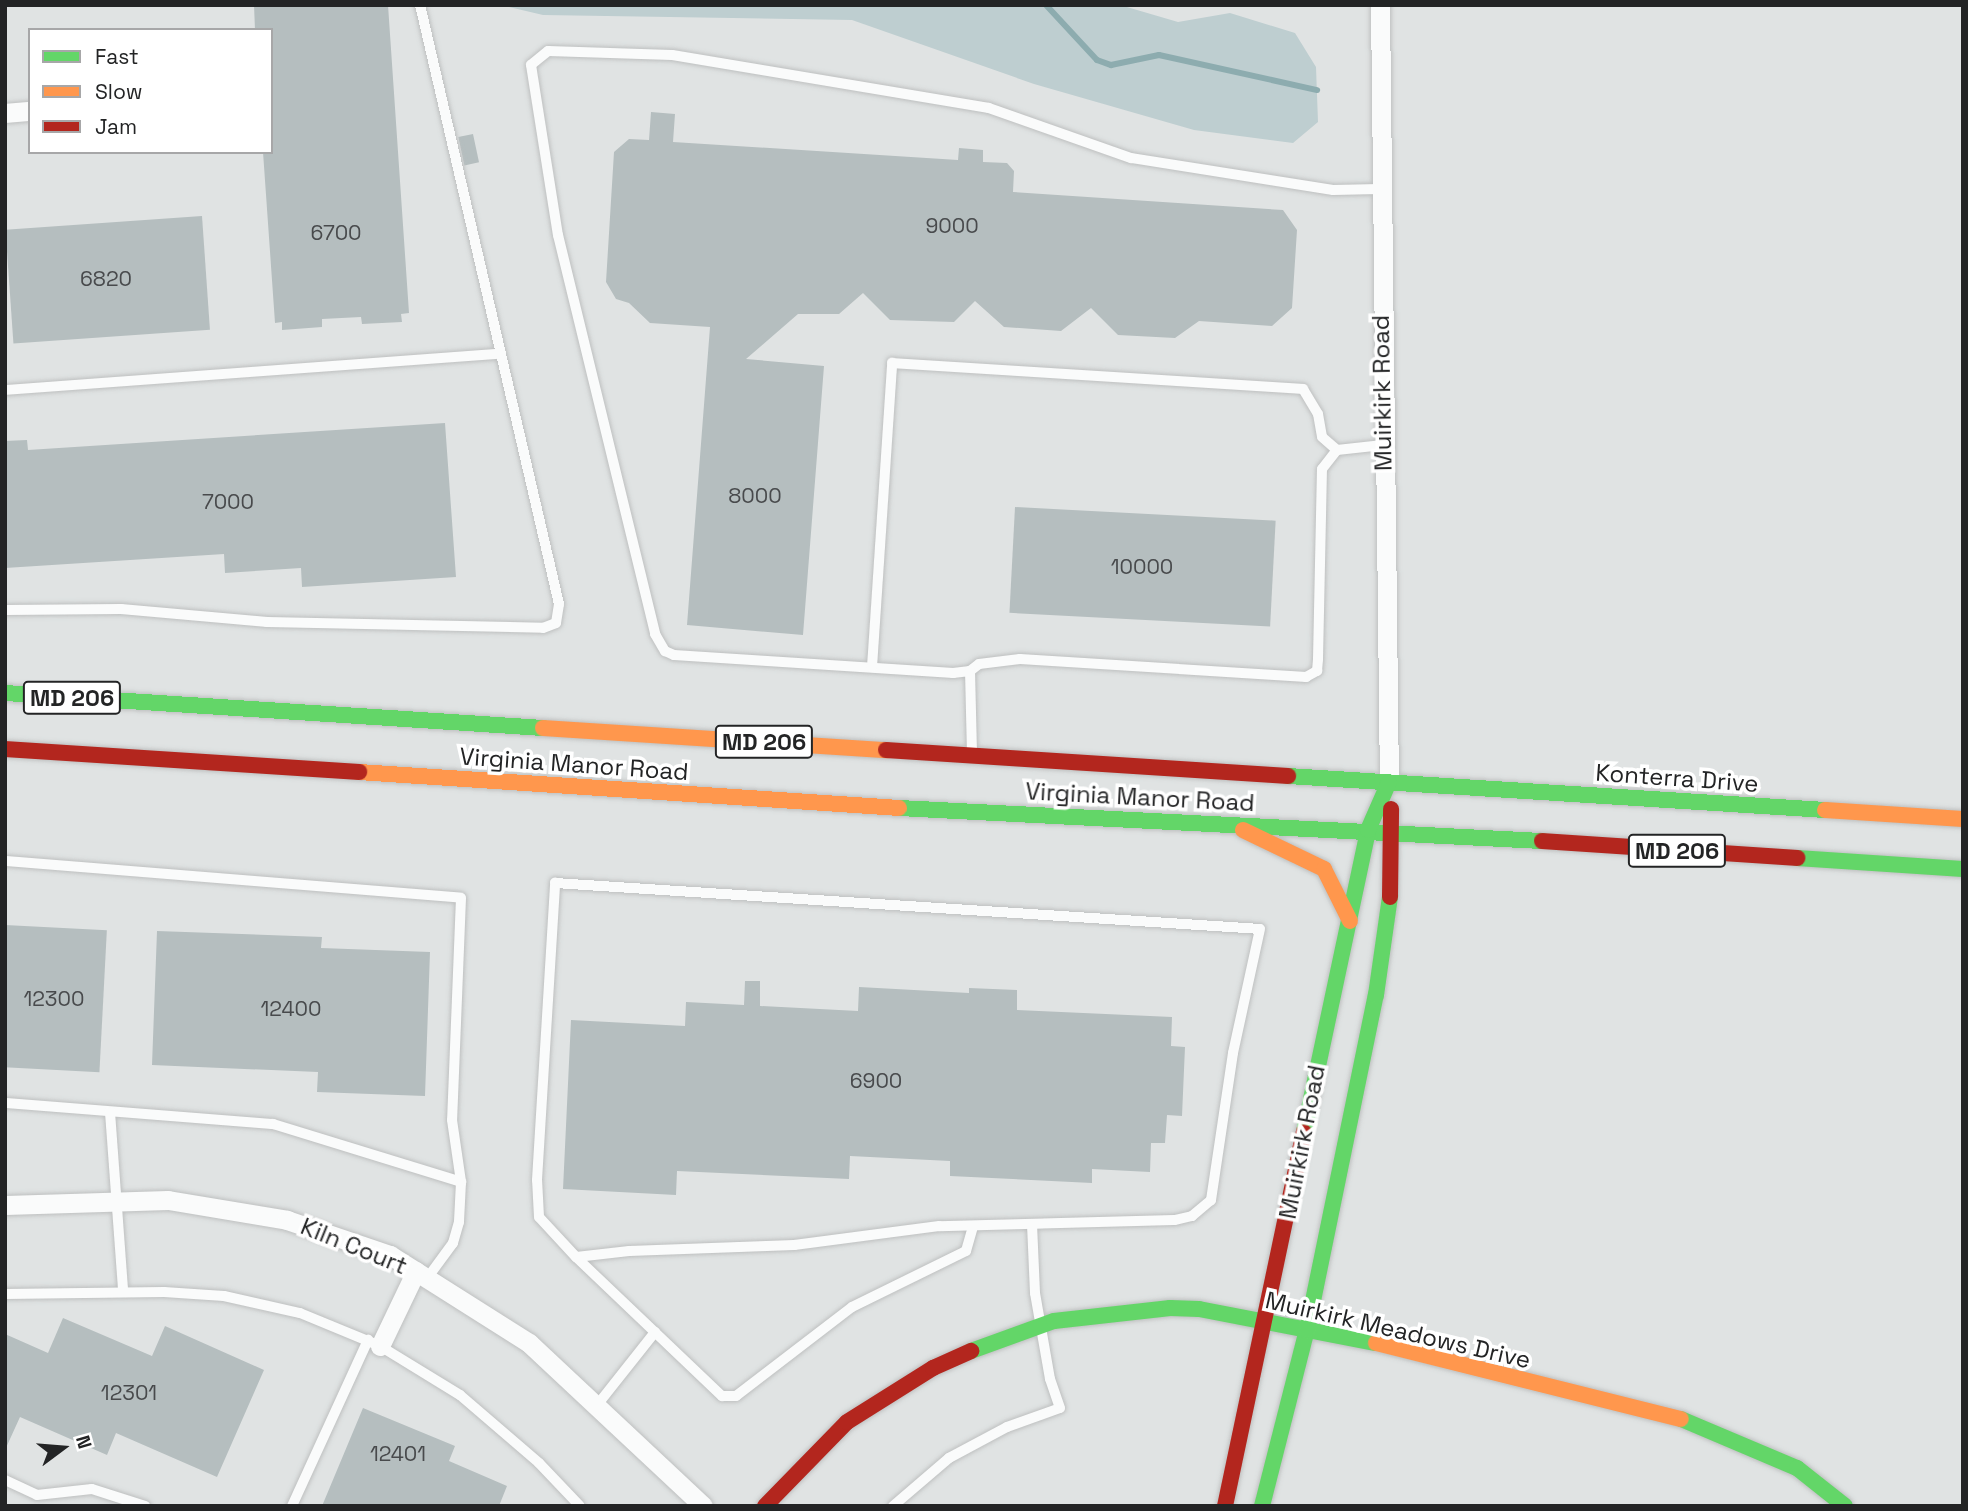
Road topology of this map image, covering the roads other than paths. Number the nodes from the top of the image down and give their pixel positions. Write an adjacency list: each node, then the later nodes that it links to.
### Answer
1 (420, 5): 6 (lane)
2 (1380, 5): 5 (street, Muirkirk Road)
3 (28, 111): 4 (street)
4 (5, 113)
5 (1379, 190): 8 (street, Muirkirk Road); 11 (lane)
6 (501, 354): 7 (lane); 10 (lane)
7 (5, 390)
8 (1383, 445): 9 (lane); 16 (street, Muirkirk Road)
9 (1337, 450): 11 (lane); 12 (lane)
10 (5, 610)
11 (872, 667): 12 (lane)
12 (970, 671): 15 (lane)
13 (5, 693): 15 (main road, Virginia Manor Road / MD 206)
14 (5, 749): 18 (main road, Virginia Manor Road / MD 206)
15 (972, 755): 16 (main road, Virginia Manor Road / MD 206)
16 (1389, 782): 17 (main road, Konterra Drive / MD 206); 19 (main road, Muirkirk Road); 20 (main road, Muirkirk Road)
17 (1963, 819)
18 (1229, 824): 19 (main road, Virginia Manor Road / MD 206); 23 (main road)
19 (1368, 830): 20 (main road, Virginia Manor Road / MD 206); 23 (main road, Muirkirk Road)
20 (1392, 832): 22 (main road, MD 206); 37 (main road, Muirkirk Road)
21 (5, 862): 26 (lane)
22 (1963, 869)
23 (1350, 921): 35 (main road, Muirkirk Road)
24 (5, 1103): 25 (lane)
25 (110, 1112): 26 (lane); 27 (lane)
26 (461, 1182): 32 (lane)
27 (114, 1203): 28 (street, Kiln Court); 32 (street, Kiln Court); 33 (lane)
28 (5, 1205)
29 (1032, 1225): 30 (lane); 31 (lane); 36 (lane)
30 (973, 1227): 31 (lane); 38 (lane)
31 (576, 1257): 38 (lane)
32 (422, 1274): 39 (street); 40 (street, Kiln Court)
33 (123, 1291): 34 (lane); 39 (lane)
34 (5, 1294)
35 (1266, 1322): 36 (main road, Muirkirk Meadows Drive); 37 (main road, Muirkirk Meadows Drive); 48 (main road, Muirkirk Road)
36 (1042, 1325): 46 (main road, Muirkirk Meadows Drive); 47 (lane)
37 (1307, 1330): 49 (main road, Muirkirk Road); 50 (main road, Muirkirk Meadows Drive)
38 (655, 1332): 40 (lane)
39 (374, 1343): 43 (lane); 44 (lane)
40 (598, 1404): 45 (street, Kiln Court)
41 (5, 1480): 42 (lane)
42 (145, 1506)
43 (292, 1506)
44 (580, 1506)
45 (703, 1506)
46 (765, 1506)
47 (893, 1506)
48 (1225, 1506)
49 (1262, 1506)
50 (1845, 1506)

